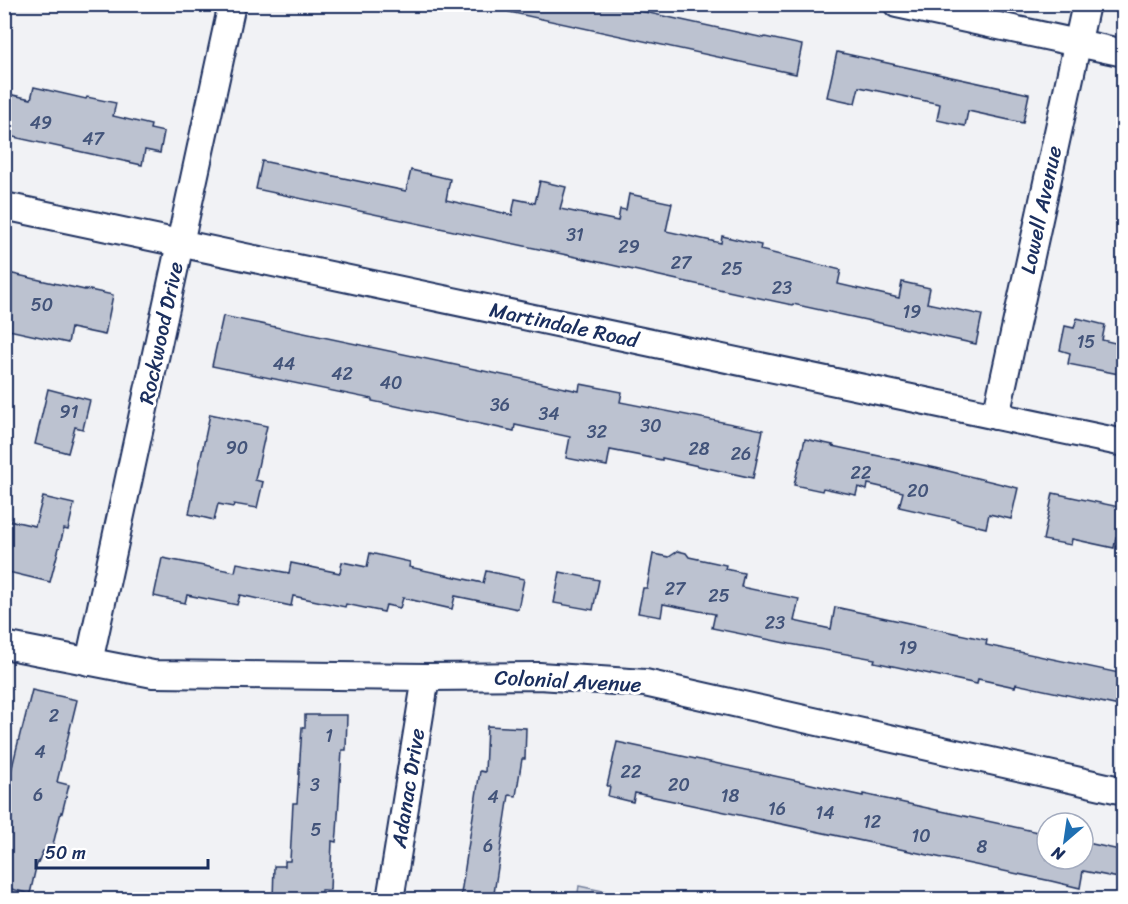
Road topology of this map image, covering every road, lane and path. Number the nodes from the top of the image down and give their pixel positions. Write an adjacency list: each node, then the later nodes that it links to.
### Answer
1 (232, 4): 7 (street, Rockwood Drive)
2 (897, 4): 4 (street)
3 (1086, 4): 4 (street, Lowell Avenue)
4 (1078, 44): 5 (street); 8 (street, Lowell Avenue)
5 (1124, 53)
6 (4, 206): 7 (street, Martindale Road)
7 (181, 244): 8 (street, Martindale Road); 11 (street, Rockwood Drive)
8 (996, 416): 9 (street, Martindale Road)
9 (1124, 443)
10 (4, 645): 11 (street, Colonial Avenue)
11 (89, 662): 12 (street, Colonial Avenue)
12 (426, 677): 13 (street, Colonial Avenue); 14 (street, Adanac Drive)
13 (1124, 790)
14 (390, 900)

